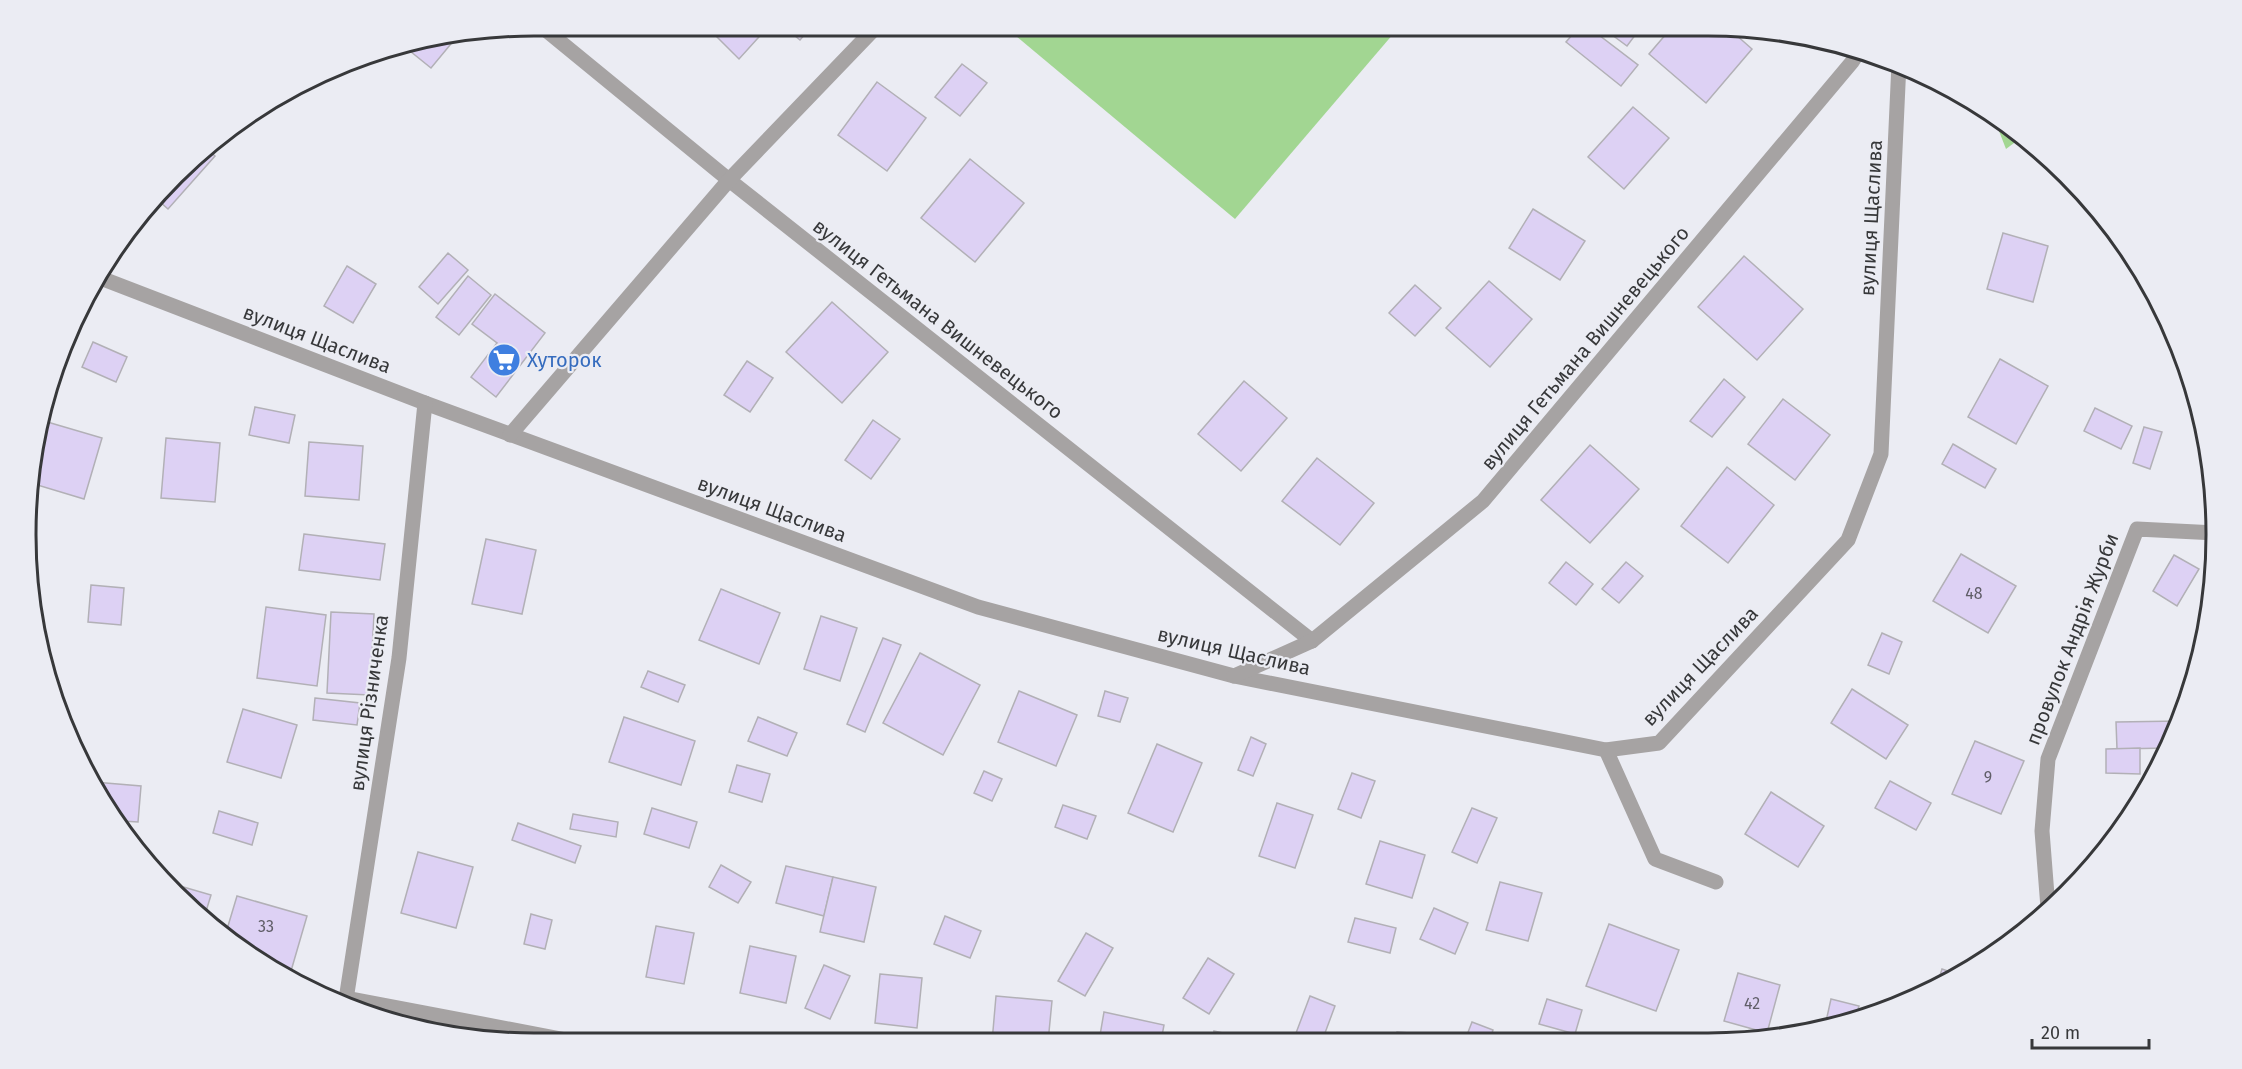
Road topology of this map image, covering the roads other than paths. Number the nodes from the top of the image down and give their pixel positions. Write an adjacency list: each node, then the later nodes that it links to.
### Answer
1 (553, 36): 5 (street, вулиця Гетьмана Вишневецького)
2 (866, 36): 5 (street)
3 (1854, 58): 10 (street, вулиця Гетьмана Вишневецького)
4 (1898, 74): 12 (street, вулиця Щаслива)
5 (729, 180): 8 (street); 10 (street, вулиця Гетьмана Вишневецького)
6 (106, 280): 7 (street, вулиця Щаслива)
7 (424, 403): 8 (street, вулиця Щаслива); 15 (street, вулиця Різниченка)
8 (510, 435): 11 (street, вулиця Щаслива)
9 (2206, 533): 14 (street, провулок Андрія Журби)
10 (1312, 641): 11 (street, вулиця Гетьмана Вишневецького)
11 (1234, 676): 12 (street, вулиця Щаслива)
12 (1606, 750): 13 (street)
13 (1716, 882)
14 (2047, 899)
15 (347, 996)
16 (373, 1007): 17 (street)
17 (522, 1033)

